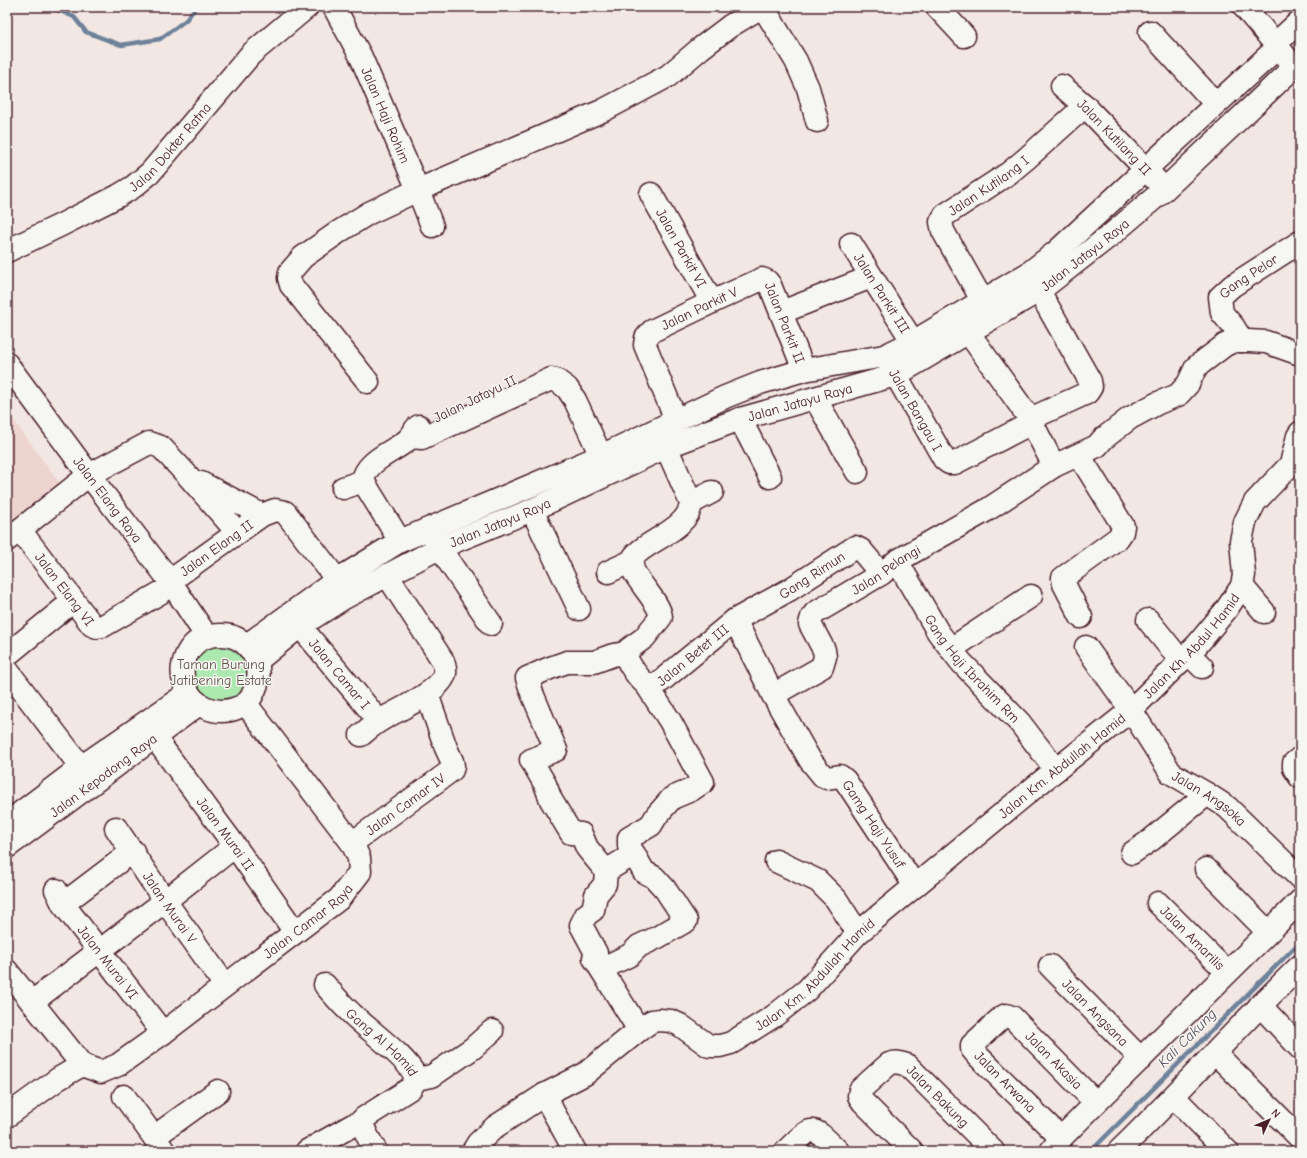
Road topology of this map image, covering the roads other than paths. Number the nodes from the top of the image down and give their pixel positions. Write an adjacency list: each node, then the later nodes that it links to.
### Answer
1 (307, 7): 21 (street, Jalan Dokter Ratna)
2 (334, 7): 16 (street, Jalan Haji Rohim)
3 (762, 7): 13 (street); 16 (street)
4 (937, 7): 8 (street)
5 (1244, 7): 9 (street)
6 (1300, 21): 9 (street)
7 (1150, 32): 11 (street)
8 (964, 36)
9 (1289, 56): 11 (street, Jalan Jatayu Raya); 15 (street, Jalan Jatayu Raya)
10 (1062, 86): 12 (street, Jalan Kutilang II)
11 (1216, 104): 14 (street, Jalan Jatayu Raya)
12 (1085, 106): 14 (street, Jalan Kutilang II); 25 (street, Jalan Kutilang I)
13 (818, 121)
14 (1146, 170): 15 (street, Jalan Kutilang II); 25 (street, Jalan Jatayu Raya)
15 (1165, 188): 24 (street, Jalan Jatayu Raya)
16 (418, 190): 18 (street, Jalan Haji Rohim); 36 (street)
17 (651, 194): 26 (street, Jalan Parkit VI)
18 (432, 226)
19 (1300, 242): 29 (street, Gang Pelor)
20 (851, 244): 22 (street, Jalan Parkit III)
21 (7, 249)
22 (872, 277): 27 (street); 30 (street, Jalan Parkit III)
23 (762, 279): 26 (street, Jalan Parkit V); 27 (street, Jalan Parkit II)
24 (1040, 291): 28 (street, Jalan Jatayu Raya); 40 (street)
25 (982, 300): 30 (street, Jalan Jatayu Raya)
26 (712, 302): 41 (street, Jalan Parkit V)
27 (782, 312): 34 (street, Jalan Parkit II)
28 (968, 332): 35 (street, Jalan Jatayu Raya); 40 (street)
29 (1242, 341): 31 (street, Jalan Pelangi); 43 (street, Jalan Pelangi)
30 (913, 342): 32 (street, Jalan Jatayu Raya)
31 (1300, 354)
32 (884, 356): 34 (street, Jalan Jatayu Raya); 35 (street, Jalan Bangau I)
33 (7, 364): 49 (street, Jalan Elang Raya)
34 (804, 370): 41 (street, Jalan Jatayu Raya)
35 (896, 375): 38 (street, Jalan Jatayu Raya); 40 (street, Jalan Bangau I)
36 (368, 382)
37 (7, 389): 49 (street, Jalan Elang Raya)
38 (815, 398): 39 (street, Jalan Jatayu Raya); 46 (street)
39 (740, 419): 41 (street, Jalan Jatayu Raya); 48 (street)
40 (1025, 424): 45 (street)
41 (667, 432): 44 (street, Jalan Jatayu Raya); 53 (street); 54 (street, Jalan Jatayu Raya)
42 (1300, 433): 66 (street, Jalan Kh. Abdul Hamid)
43 (1079, 455): 45 (street, Jalan Pelangi); 72 (street)
44 (601, 456): 50 (street, Jalan Jatayu II); 56 (street, Jalan Jatayu Raya)
45 (1054, 466): 62 (street, Jalan Pelangi)
46 (857, 472)
47 (189, 477): 49 (street); 55 (street); 57 (street)
48 (770, 477)
49 (84, 480): 58 (street); 67 (street, Jalan Elang Raya)
50 (363, 481): 51 (street); 59 (street)
51 (343, 488)
52 (712, 492): 53 (street)
53 (692, 503): 61 (street)
54 (532, 510): 60 (street, Jalan Jatayu Raya); 70 (street)
55 (262, 516): 57 (street, Jalan Elang II); 65 (street)
56 (430, 528): 59 (street, Jalan Jatayu Raya); 60 (street)
57 (238, 533): 67 (street, Jalan Elang II)
58 (14, 535): 69 (street, Jalan Elang VI)
59 (400, 541): 65 (street, Jalan Jatayu Raya)
60 (441, 547): 64 (street, Jalan Jatayu Raya); 75 (street)
61 (632, 561): 63 (street); 81 (street)
62 (889, 568): 73 (street, Gang Rimun); 79 (street, Gang Haji Ibrahim Rm); 88 (street, Jalan Pelangi)
63 (608, 572)
64 (387, 575): 76 (street, Jalan Jatayu Raya); 86 (street)
65 (337, 580): 80 (street, Jalan Jatayu Raya)
66 (1242, 586): 71 (street); 83 (street, Jalan Kh. Abdul Hamid)
67 (165, 587): 69 (street, Jalan Elang VI); 77 (street, Jalan Elang Raya)
68 (1031, 596): 79 (street)
69 (73, 601): 82 (street)
70 (579, 609)
71 (1264, 612)
72 (1081, 617)
73 (735, 620): 85 (street, Jalan Betet III); 88 (street, Jalan Betet III)
74 (1148, 620): 83 (street)
75 (491, 624)
76 (300, 626): 80 (street, Jalan Jatayu Raya); 92 (street, Jalan Camar I)
77 (201, 640): 80 (street); 89 (street)
78 (1086, 647): 91 (street, Jalan Angsoka)
79 (951, 649): 97 (street, Gang Haji Ibrahim Rm)
80 (252, 653): 90 (street)
81 (626, 653): 85 (street, Jalan Betet III); 110 (street)
82 (7, 655)
83 (1191, 661): 91 (street, Jalan Kh. Abdul Hamid)
84 (7, 670): 87 (street)
85 (646, 684): 107 (street)
86 (434, 688): 92 (street); 102 (street, Jalan Camar IV)
87 (14, 695): 96 (street)
88 (773, 695): 112 (street, Gamg Haji Yusuf)
89 (194, 699): 90 (street); 94 (street, Jalan Kepodong Raya); 96 (street, Jalan Kepodong Raya)
90 (246, 704): 102 (street, Jalan Camar Raya)
91 (1133, 708): 97 (street, Jalan Km. Abdullah Hamid); 99 (street, Jalan Angsoka)
92 (378, 721): 93 (street)
93 (361, 735)
94 (155, 738): 103 (street, Jalan Murai II); 104 (street, Jalan Kepodong Raya)
95 (1300, 758): 98 (street)
96 (81, 767): 100 (street, Jalan Kepodong Raya)
97 (1056, 770): 112 (street, Jalan Km. Abdullah Hamid)
98 (1300, 776)
99 (1207, 794): 106 (street); 111 (street, Jalan Angsoka)
100 (7, 823)
101 (116, 828): 105 (street, Jalan Murai V)
102 (352, 843): 116 (street, Jalan Camar Raya)
103 (235, 846): 113 (street); 116 (street, Jalan Murai II)
104 (7, 847)
105 (132, 851): 113 (street, Jalan Murai V); 119 (street, Jalan Murai VI)
106 (1132, 853)
107 (634, 854): 110 (street); 122 (street)
108 (776, 861): 118 (street)
109 (1206, 869): 117 (street)
110 (606, 871): 122 (street)
111 (1300, 878)
112 (915, 886): 118 (street, Jalan Km. Abdullah Hamid)
113 (165, 901): 119 (street); 125 (street, Jalan Murai V)
114 (1300, 902): 117 (street)
115 (1158, 903): 124 (street, Jalan Amarilis)
116 (295, 932): 125 (street, Jalan Camar Raya)
117 (1268, 932): 124 (street)
118 (858, 933): 130 (street, Jalan Km. Abdullah Hamid)
119 (100, 950): 127 (street); 132 (street, Jalan Murai VI)
120 (1050, 966): 135 (street, Jalan Angsana)
121 (1300, 966): 128 (street)
122 (601, 969): 130 (street)
123 (7, 971): 127 (street)
124 (1227, 972): 135 (street)
125 (225, 985): 132 (street, Jalan Camar Raya)
126 (325, 985): 137 (street, Gang Al Hamid)
127 (32, 1002): 136 (street)
128 (1260, 1005): 133 (street); 134 (street)
129 (1012, 1017): 142 (street, Jalan Akasia); 147 (street, Jalan Arwana)
130 (639, 1030): 139 (street, Jalan Km. Abdullah Hamid)
131 (492, 1031): 137 (street)
132 (163, 1033): 136 (street, Jalan Camar Raya)
133 (1300, 1048)
134 (1215, 1053): 141 (street); 145 (street)
135 (1141, 1059): 142 (street)
136 (82, 1065): 143 (street)
137 (416, 1080): 144 (street, Gang Al Hamid)
138 (218, 1091): 146 (street)
139 (544, 1095): 151 (street, Jalan Km. Abdullah Hamid); 152 (street)
140 (124, 1096): 146 (street)
141 (1174, 1097): 148 (street); 157 (street)
142 (1096, 1103): 147 (street)
143 (9, 1110)
144 (363, 1121): 149 (street, Gang Al Hamid); 150 (street)
145 (1300, 1138)
146 (159, 1144)
147 (1056, 1145)
148 (1131, 1147)
149 (308, 1151)
150 (376, 1151)
151 (473, 1151)
152 (575, 1151)
153 (786, 1151): 154 (street)
154 (838, 1151)
155 (912, 1151): 156 (street, Jalan Bakung)
156 (993, 1151)
157 (1227, 1151)

